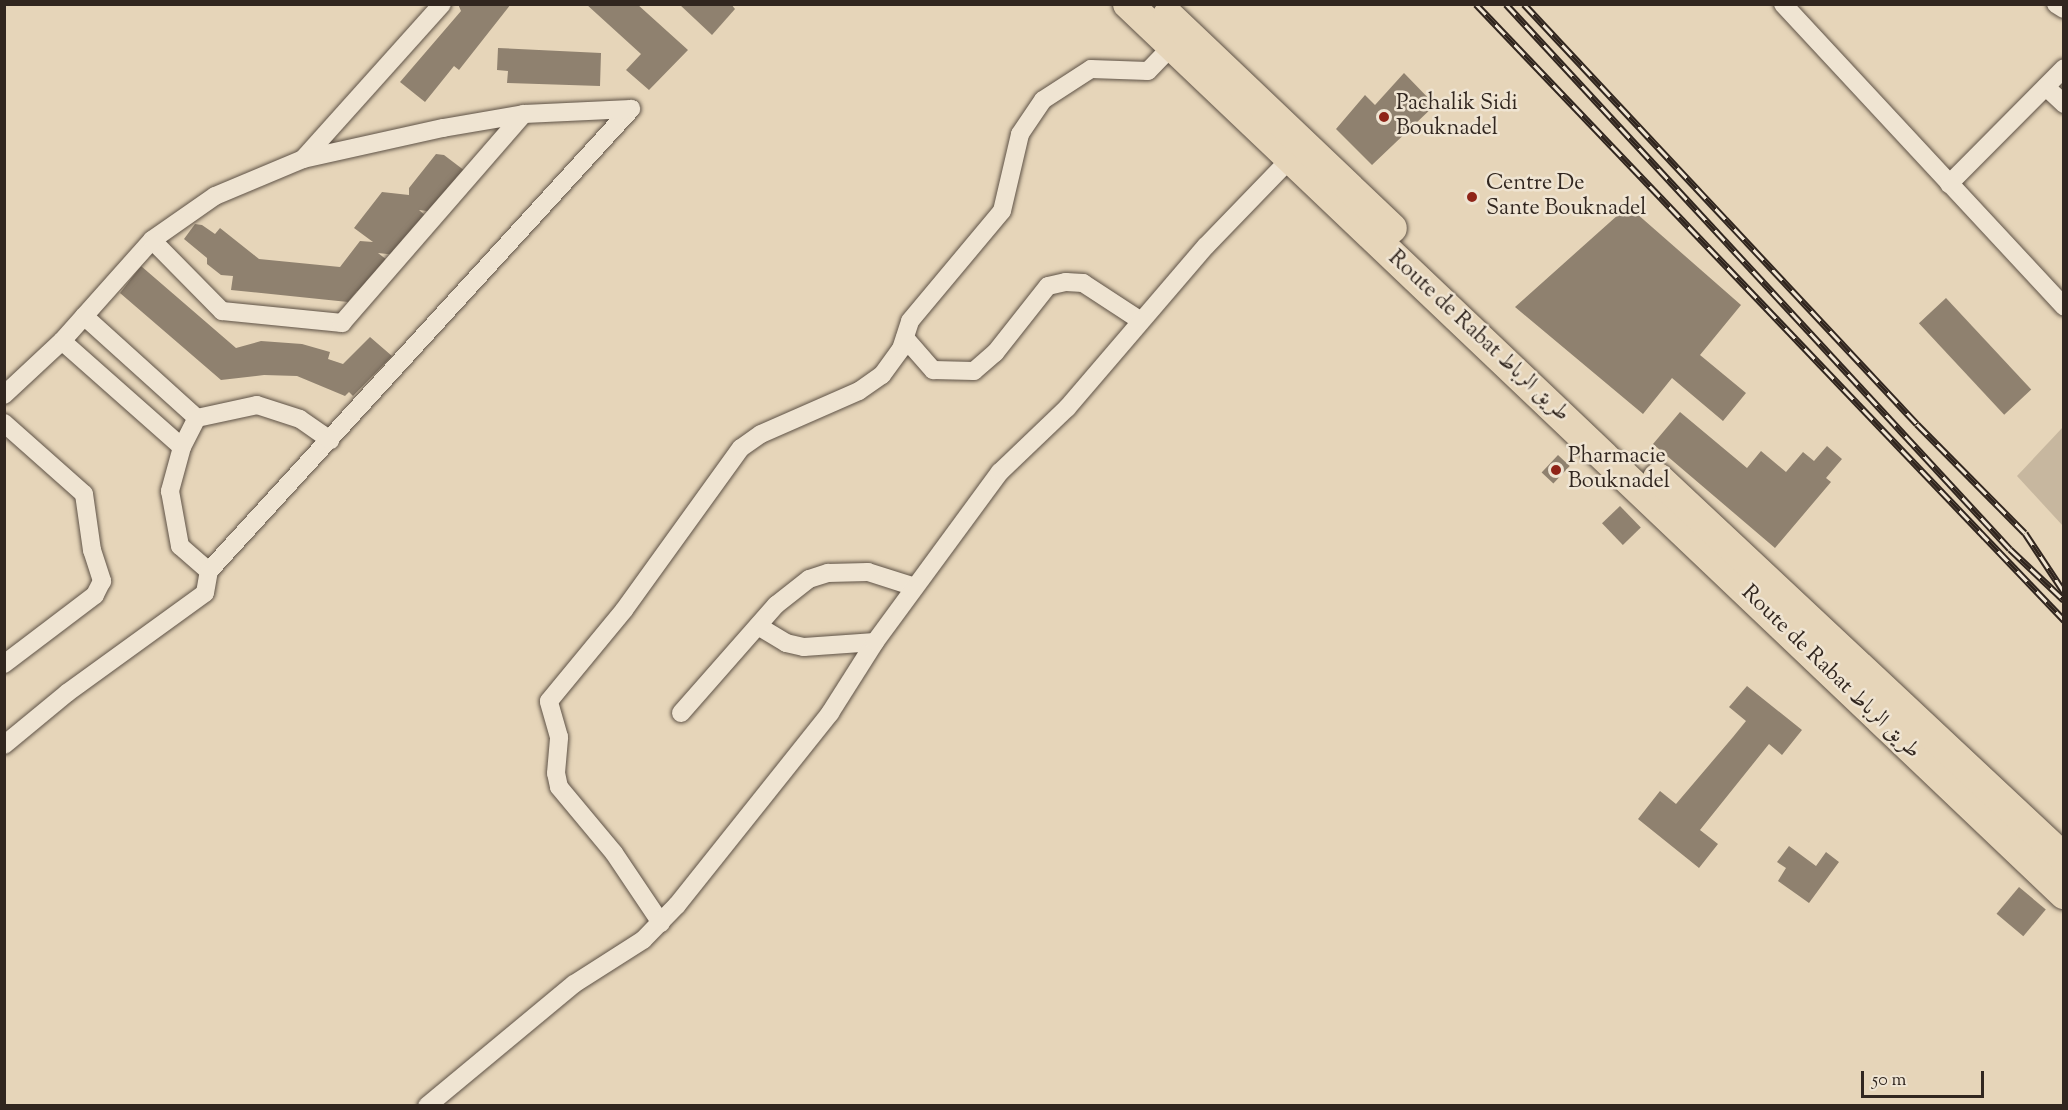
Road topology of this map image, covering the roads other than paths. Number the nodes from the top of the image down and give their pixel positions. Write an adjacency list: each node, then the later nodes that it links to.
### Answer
1 (442, 4): 13 (street)
2 (1128, 4): 7 (main road, Route de Rabat طريق الرباط)
3 (1157, 4): 8 (main road, Route de Rabat طريق الرباط)
4 (1783, 4): 15 (street)
5 (2056, 4): 6 (street)
6 (2064, 9)
7 (1171, 47): 8 (main road, Route de Rabat طريق الرباط); 21 (street)
8 (1206, 66): 14 (main road, Route de Rabat طريق الرباط); 17 (main road, Route de Rabat طريق الرباط)
9 (2064, 68): 10 (street)
10 (2046, 87): 11 (street); 15 (street)
11 (2064, 104)
12 (524, 114): 13 (street); 16 (street); 26 (street)
13 (303, 159): 16 (street)
14 (1290, 160): 17 (main road, Route de Rabat طريق الرباط); 20 (street)
15 (1948, 184): 18 (street)
16 (152, 240): 19 (street)
17 (1451, 299): 28 (main road, Route de Rabat طريق الرباط)
18 (2064, 306)
19 (84, 316): 22 (street); 24 (street)
20 (1140, 321): 21 (street); 30 (street)
21 (905, 338): 38 (street)
22 (62, 341): 23 (street); 27 (street)
23 (4, 395)
24 (198, 418): 26 (street); 27 (street)
25 (4, 423): 33 (street)
26 (330, 440): 29 (street)
27 (182, 447): 29 (street)
28 (1615, 451): 36 (main road, Route de Rabat طريق الرباط); 37 (main road, Route de Rabat طريق الرباط)
29 (209, 570): 35 (street)
30 (915, 587): 31 (street); 32 (street)
31 (758, 626): 32 (street); 34 (street)
32 (875, 642): 38 (street)
33 (4, 664)
34 (681, 713)
35 (4, 745)
36 (2064, 858)
37 (2064, 894)
38 (661, 923): 39 (street)
39 (427, 1106)

